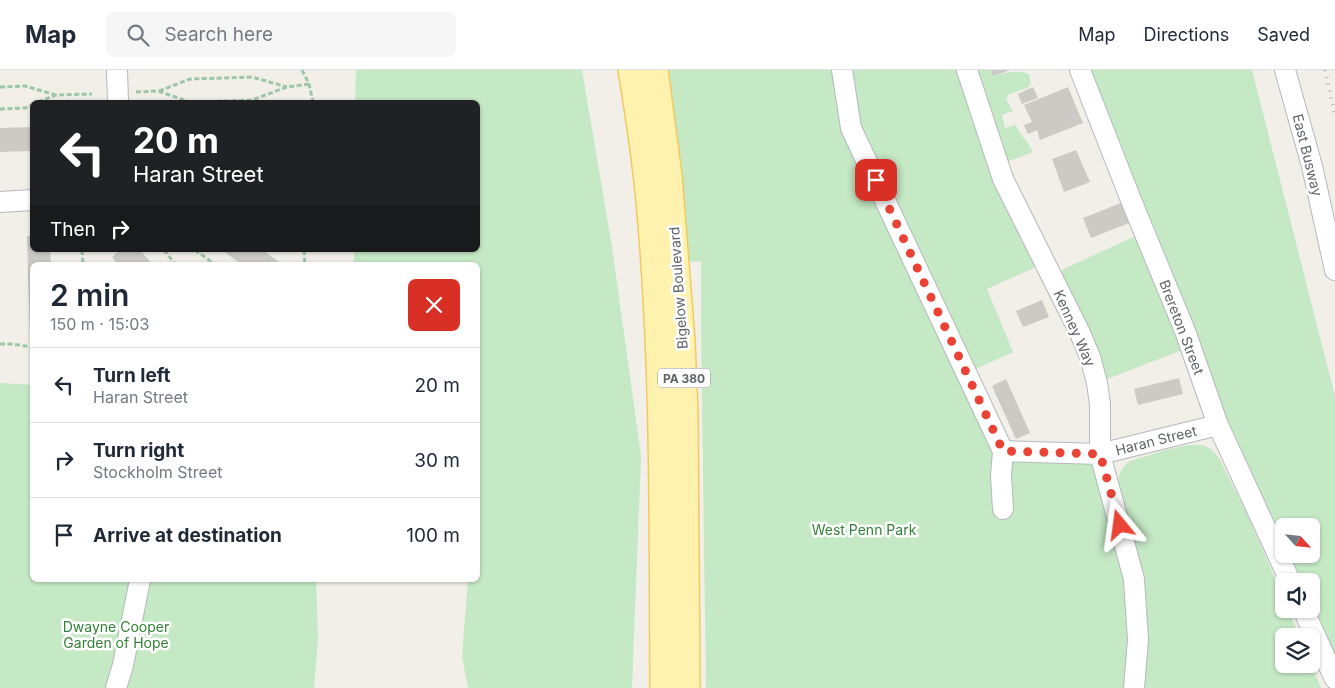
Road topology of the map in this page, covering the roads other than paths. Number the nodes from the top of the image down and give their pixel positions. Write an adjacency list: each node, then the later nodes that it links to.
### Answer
1 (117, 70): 8 (street)
2 (632, 70): 21 (main road, Bigelow Boulevard / PA 380)
3 (654, 70): 22 (main road, Bigelow Boulevard / PA 380)
4 (842, 70): 13 (street)
5 (968, 70): 14 (street, Kenney Way)
6 (1080, 70): 12 (street, Brereton Street)
7 (1285, 70): 11 (street, East Busway)
8 (124, 97)
9 (30, 200): 10 (street)
10 (0, 202)
11 (1335, 270)
12 (1218, 425): 14 (street, Haran Street); 16 (street, Brereton Street)
13 (1003, 451): 14 (street, Haran Street); 15 (street)
14 (1100, 454): 23 (street, Kenney Way)
15 (1003, 509)
16 (1286, 573)
17 (140, 582): 20 (street)
18 (1307, 618): 19 (street)
19 (1335, 679)
20 (116, 688)
21 (663, 688)
22 (687, 688)
23 (1134, 688)

